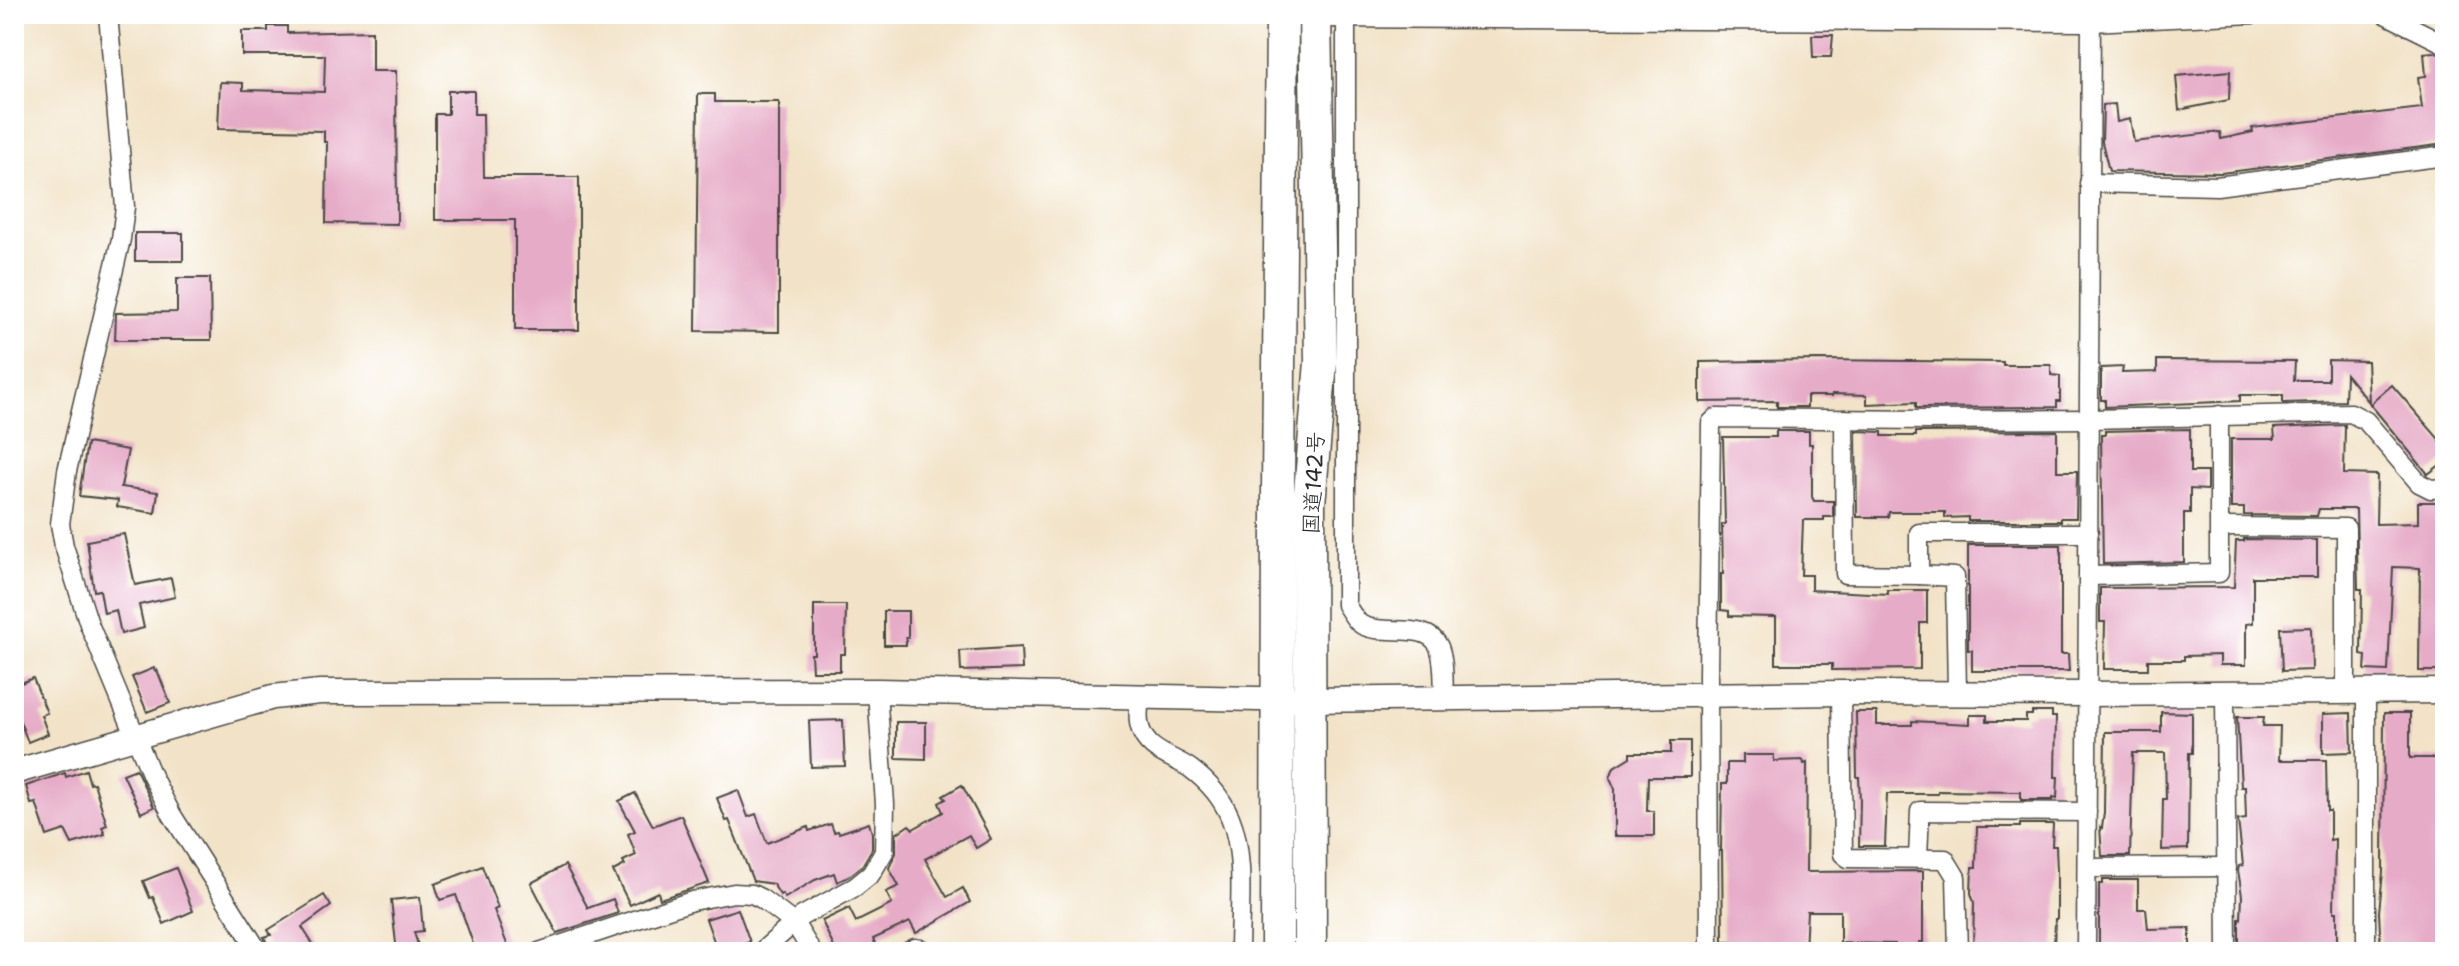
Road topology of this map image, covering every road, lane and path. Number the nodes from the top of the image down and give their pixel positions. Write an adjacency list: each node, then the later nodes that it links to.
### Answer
1 (108, 14): 29 (street)
2 (1282, 14): 28 (highway, 国道142号)
3 (2253, 14): 6 (street)
4 (2385, 14): 7 (street)
5 (1330, 16): 6 (street); 27 (street); 28 (highway, 国道142号)
6 (2091, 18): 9 (street)
7 (2445, 44)
8 (2445, 156): 9 (street)
9 (2089, 183): 12 (street)
10 (2219, 415): 12 (street); 13 (street); 14 (street)
11 (1844, 419): 12 (street); 16 (street); 25 (street)
12 (2089, 419): 15 (street)
13 (2445, 488)
14 (2220, 527): 17 (street); 21 (street)
15 (2089, 533): 16 (street); 17 (street)
16 (1919, 575): 20 (street)
17 (2090, 576): 24 (street)
18 (877, 691): 26 (street); 29 (street); 35 (street)
19 (2445, 691): 21 (street)
20 (1957, 692): 22 (street); 24 (street)
21 (2356, 692): 23 (street); 49 (street)
22 (1841, 693): 25 (street); 32 (street)
23 (2225, 693): 24 (street); 33 (street)
24 (2087, 694): 31 (street)
25 (1709, 695): 27 (street); 45 (street)
26 (1140, 696): 28 (street); 42 (street)
27 (1444, 698): 28 (street)
28 (1294, 700): 43 (highway, 国道142号); 44 (highway, 国道142号)
29 (136, 737): 30 (street); 36 (street)
30 (14, 772)
31 (2087, 812): 32 (street); 34 (street)
32 (1918, 858): 46 (street)
33 (2227, 867): 34 (street); 48 (street)
34 (2087, 868): 47 (street)
35 (795, 924): 37 (street); 38 (street); 39 (street)
36 (259, 952)
37 (539, 952)
38 (761, 952)
39 (812, 952)
40 (907, 952): 41 (street)
41 (924, 952)
42 (1239, 952)
43 (1277, 952)
44 (1310, 952)
45 (1709, 952)
46 (1958, 952)
47 (2086, 952)
48 (2227, 952)
49 (2366, 952)

